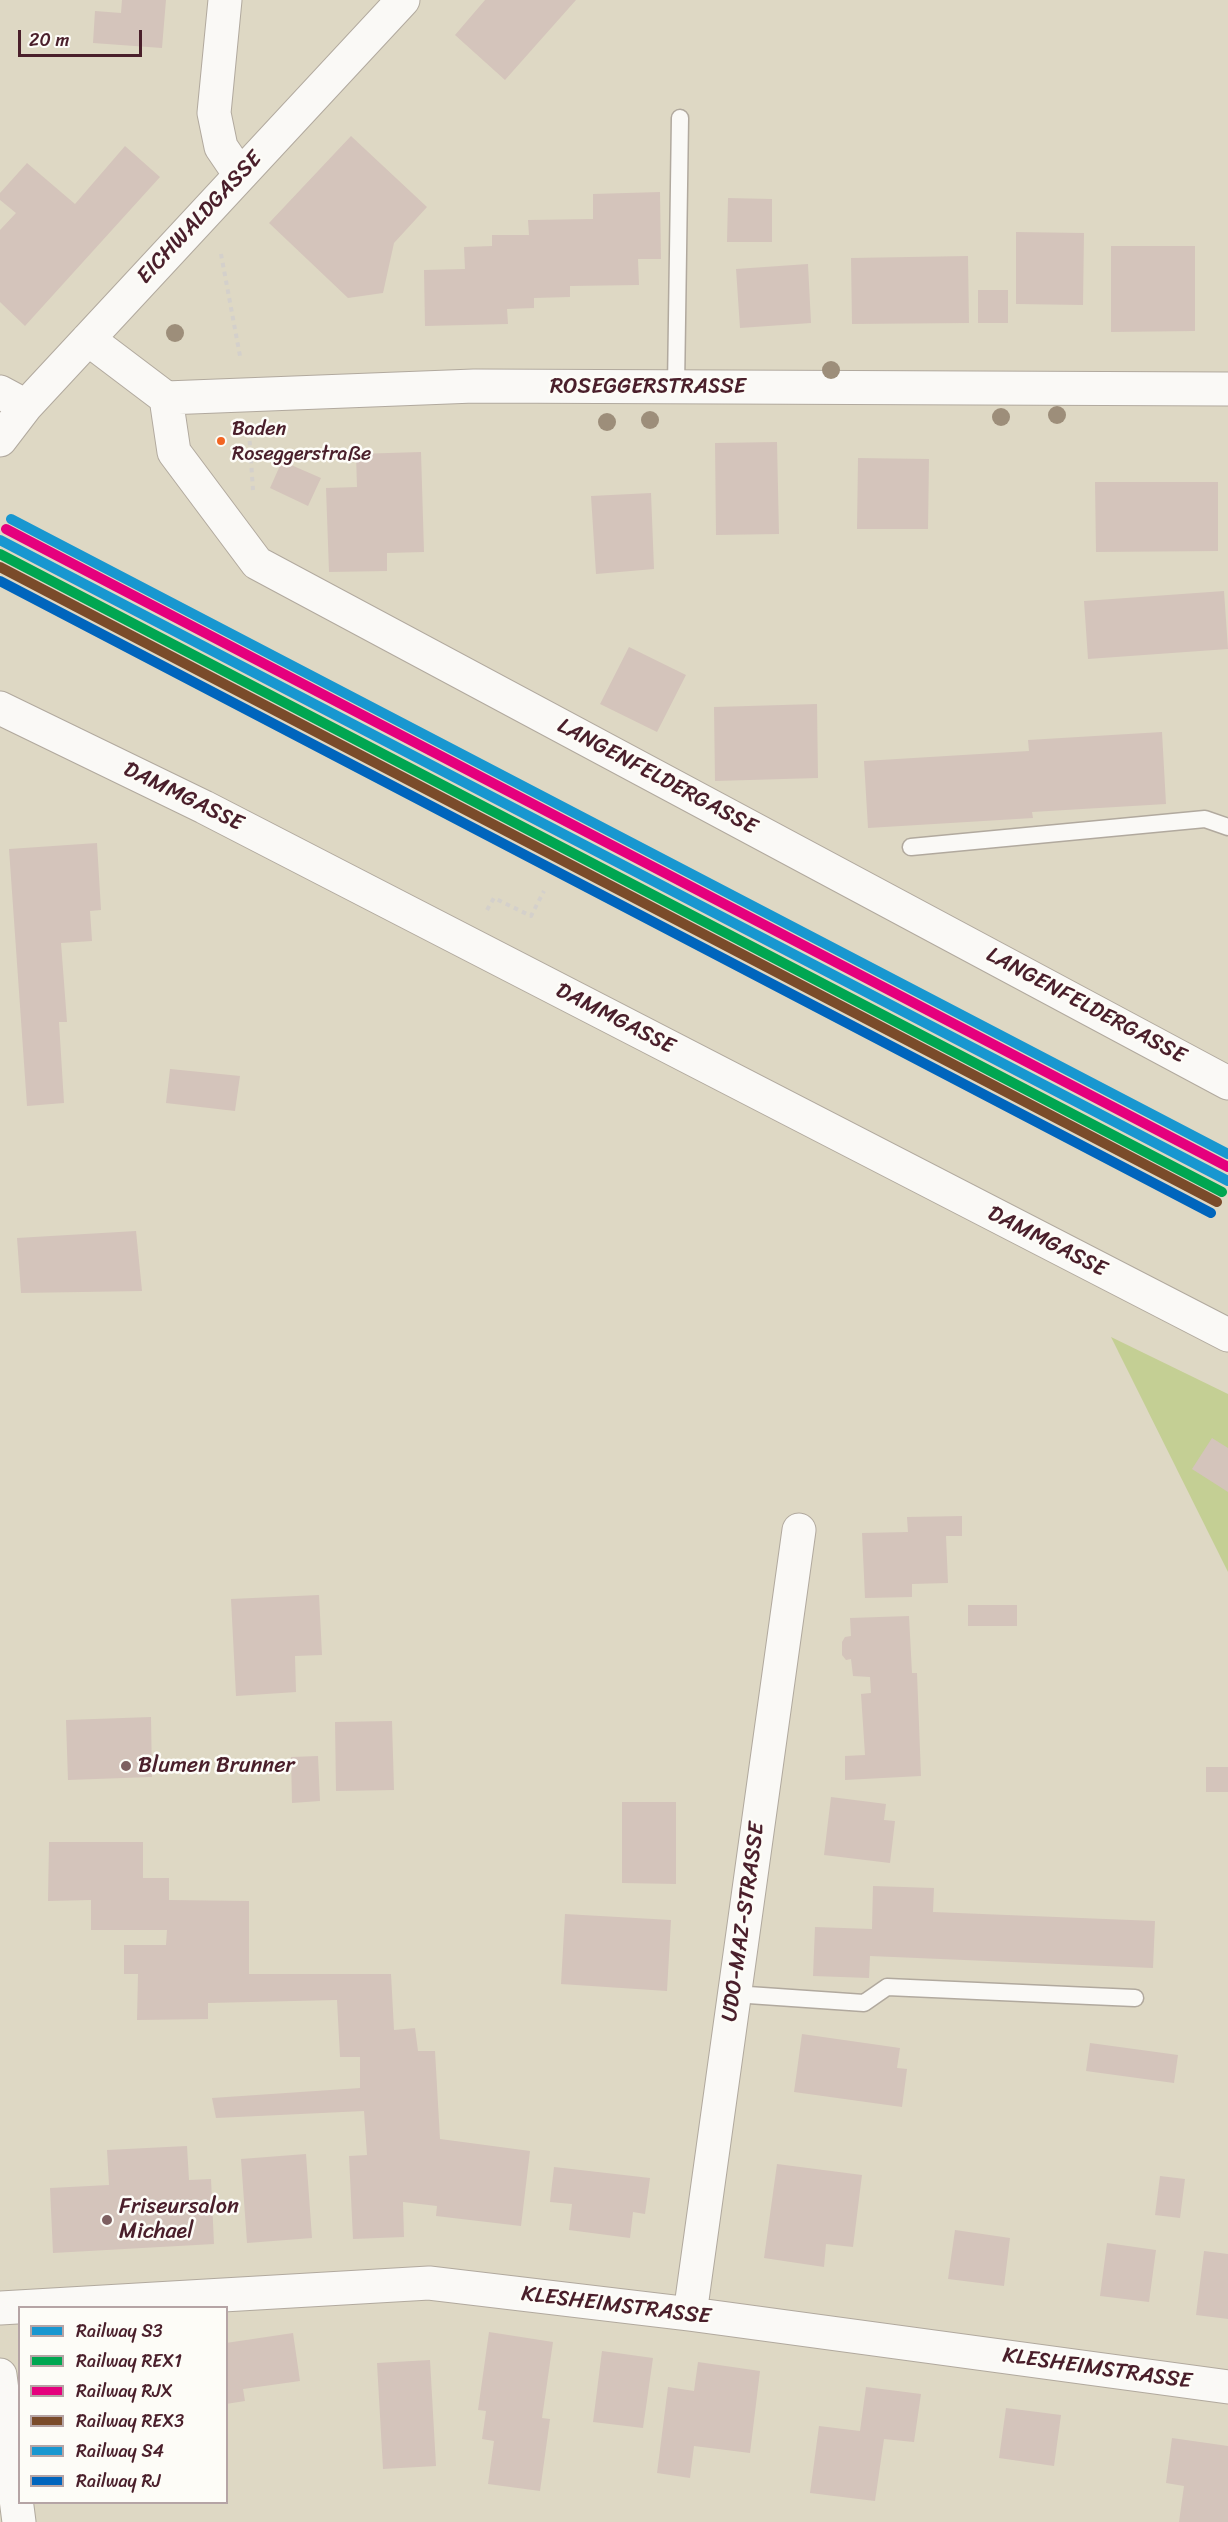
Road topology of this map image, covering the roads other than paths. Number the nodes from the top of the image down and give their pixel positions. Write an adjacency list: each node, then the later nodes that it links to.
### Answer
1 (225, 0): 4 (street)
2 (402, 0): 4 (street, EICHWALDGASSE)
3 (680, 118): 6 (lane)
4 (240, 175): 5 (street, EICHWALDGASSE)
5 (88, 339): 8 (street); 9 (street, EICHWALDGASSE)
6 (675, 387): 7 (street, ROSEGGERSTRASSE); 8 (street, ROSEGGERSTRASSE)
7 (1228, 388)
8 (166, 398): 14 (street, LANGENFELDERGASSE)
9 (13, 399): 10 (street, EICHWALDGASSE)
10 (0, 440)
11 (0, 708): 15 (street, DAMMGASSE)
12 (1228, 827): 13 (lane)
13 (911, 847)
14 (1228, 1083)
15 (1228, 1335)
16 (799, 1530): 17 (street, UDO-MAZ-STRASSE)
17 (734, 1994): 18 (lane); 22 (street, UDO-MAZ-STRASSE)
18 (1136, 1998)
19 (34, 2306): 22 (street, KLESHEIMSTRASSE)
20 (18, 2307): 21 (street, KLESHEIMSTRASSE)
21 (0, 2308)
22 (690, 2314): 24 (street, KLESHEIMSTRASSE)
23 (0, 2375): 25 (street)
24 (1228, 2387)
25 (19, 2522)

